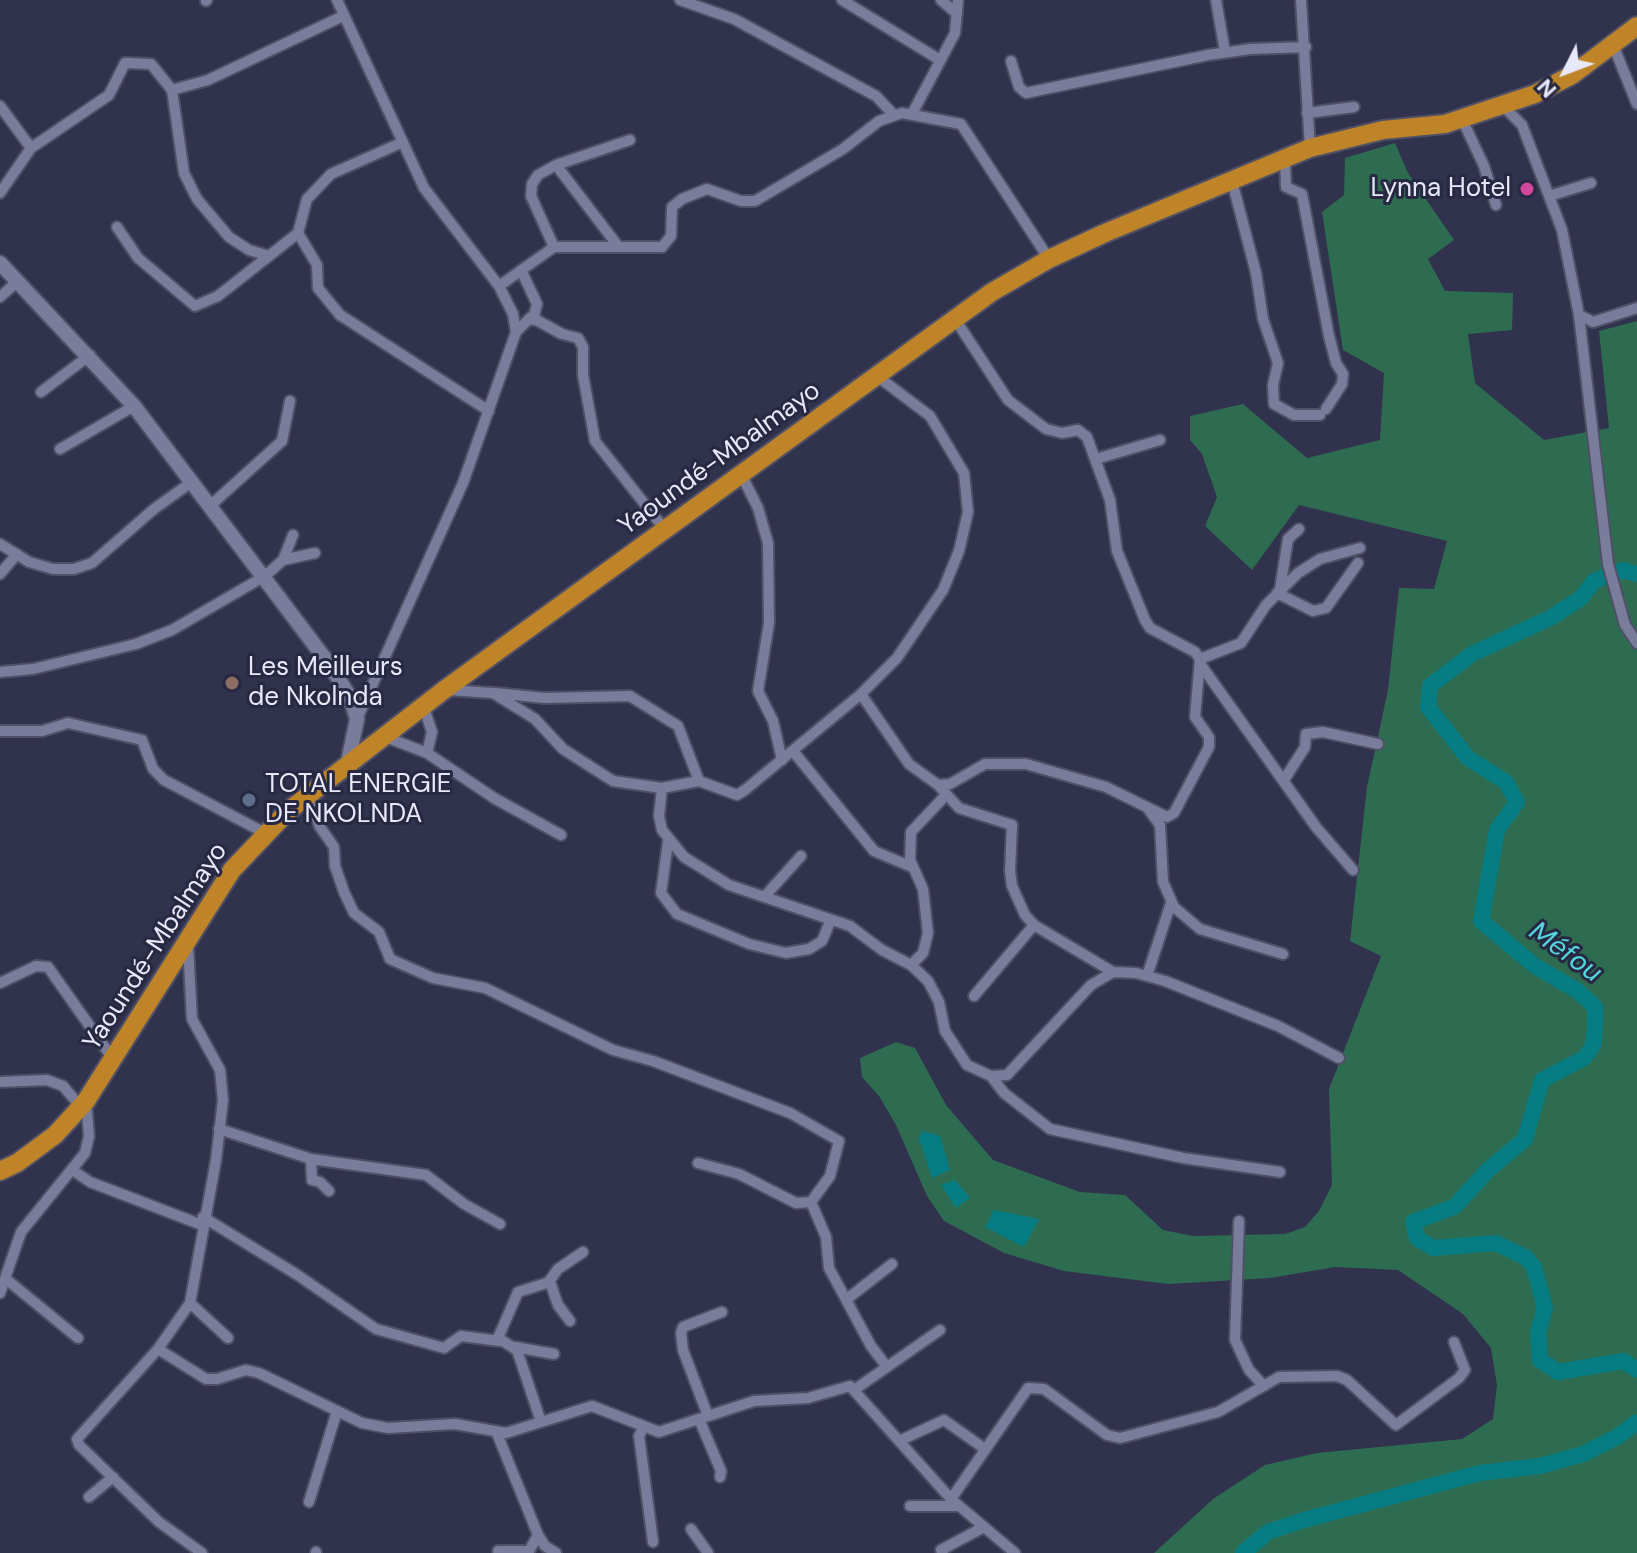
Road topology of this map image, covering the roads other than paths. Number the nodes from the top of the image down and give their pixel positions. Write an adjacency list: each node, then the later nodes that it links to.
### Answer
1 (337, 0): 9 (street)
2 (680, 0): 22 (street)
3 (842, 0): 14 (street)
4 (941, 0): 8 (street)
5 (958, 0): 8 (street)
6 (1216, 0): 13 (street)
7 (1301, 0): 12 (street)
8 (957, 14): 14 (street)
9 (343, 16): 16 (street); 26 (street)
10 (1635, 29): 11 (highway, Yaoundé-Mbalmayo)
11 (1613, 45): 17 (street); 20 (highway, Yaoundé-Mbalmayo)
12 (1306, 47): 13 (street); 21 (street)
13 (1225, 52): 15 (street)
14 (940, 60): 23 (street)
15 (1011, 61)
16 (172, 90): 27 (street); 40 (street)
17 (1637, 104)
18 (0, 106): 27 (street)
19 (1354, 107): 21 (street)
20 (1504, 107): 24 (highway, Yaoundé-Mbalmayo); 34 (street)
21 (1307, 113): 28 (street)
22 (893, 114): 23 (street); 38 (street)
23 (912, 114): 41 (street)
24 (1462, 119): 28 (highway, Yaoundé-Mbalmayo); 35 (street)
25 (630, 140): 30 (street)
26 (403, 142): 37 (street); 45 (street)
27 (31, 148): 33 (street)
28 (1310, 148): 29 (highway, Yaoundé-Mbalmayo)
29 (1285, 158): 31 (highway, Yaoundé-Mbalmayo); 31 (street)
30 (556, 165): 38 (street); 39 (street)
31 (1232, 181): 41 (highway, Yaoundé-Mbalmayo)
32 (1591, 183): 34 (street)
33 (0, 193)
34 (1549, 196): 48 (street)
35 (1496, 205)
36 (117, 227): 40 (street)
37 (298, 233): 40 (street); 57 (street)
38 (618, 246): 39 (street)
39 (554, 247): 43 (street)
40 (269, 256)
41 (1049, 259): 49 (highway, Yaoundé-Mbalmayo)
42 (0, 263): 44 (street)
43 (521, 270): 45 (street); 50 (street)
44 (18, 281): 46 (street); 52 (street)
45 (499, 286): 51 (street)
46 (0, 297)
47 (1637, 308): 48 (street)
48 (1579, 315): 76 (street)
49 (955, 319): 53 (highway, Yaoundé-Mbalmayo); 60 (street)
50 (533, 320): 51 (street); 65 (street)
51 (516, 332): 57 (street)
52 (90, 355): 54 (street); 56 (street)
53 (877, 376): 61 (highway, Yaoundé-Mbalmayo); 81 (street)
54 (41, 392)
55 (290, 401): 63 (street)
56 (134, 406): 59 (street); 62 (street)
57 (489, 411): 83 (street)
58 (1160, 440): 60 (street)
59 (60, 449)
60 (1096, 459): 77 (street)
61 (742, 476): 65 (highway, Yaoundé-Mbalmayo); 89 (street)
62 (193, 481): 63 (street); 70 (street)
63 (211, 505): 74 (street)
64 (1299, 529): 75 (street)
65 (666, 531): 79 (highway, Yaoundé-Mbalmayo)
66 (293, 535): 71 (street)
67 (0, 544): 70 (street)
68 (1360, 548): 75 (street)
69 (315, 553): 71 (street)
70 (17, 554): 73 (street)
71 (283, 560): 74 (street)
72 (1358, 563): 75 (street)
73 (0, 574)
74 (265, 576): 78 (street); 83 (street)
75 (1278, 591): 77 (street)
76 (1637, 643)
77 (1200, 662): 91 (street); 97 (street)
78 (0, 672)
79 (444, 690): 80 (street); 82 (highway, Yaoundé-Mbalmayo)
80 (493, 693): 92 (street); 94 (street)
81 (861, 694): 87 (street); 93 (street)
82 (423, 705): 85 (highway, Yaoundé-Mbalmayo); 88 (street)
83 (357, 719): 90 (street)
84 (0, 731): 98 (street)
85 (383, 736): 88 (street); 90 (highway, Yaoundé-Mbalmayo)
86 (1378, 744): 91 (street)
87 (793, 751): 89 (street); 102 (street)
88 (427, 753): 99 (street)
89 (782, 760): 92 (street)
90 (348, 762): 95 (highway, Yaoundé-Mbalmayo)
91 (1284, 780): 103 (street)
92 (699, 781): 94 (street)
93 (938, 785): 96 (street); 97 (street)
94 (662, 788): 100 (street)
95 (308, 795): 98 (highway, Yaoundé-Mbalmayo); 127 (street)
96 (945, 796): 102 (street); 107 (street)
97 (1148, 808): 105 (street)
98 (265, 833): 108 (highway, Yaoundé-Mbalmayo)
99 (561, 835)
100 (668, 842): 104 (street); 106 (street)
101 (801, 856): 104 (street)
102 (912, 867): 110 (street)
103 (1353, 870)
104 (765, 896): 106 (street)
105 (1171, 903): 109 (street); 112 (street)
106 (830, 922): 110 (street)
107 (1034, 925): 111 (street); 114 (street)
108 (188, 939): 116 (highway, Yaoundé-Mbalmayo); 120 (street)
109 (1283, 954)
110 (911, 965): 117 (street)
111 (1113, 972): 112 (street); 117 (street)
112 (1147, 976): 115 (street)
113 (0, 983): 116 (street)
114 (974, 996)
115 (1339, 1058)
116 (115, 1061): 119 (highway, Yaoundé-Mbalmayo)
117 (991, 1076): 125 (street)
118 (0, 1082): 119 (street)
119 (84, 1104): 123 (highway, Yaoundé-Mbalmayo); 124 (street)
120 (219, 1129): 121 (street); 128 (street)
121 (311, 1159): 126 (street); 130 (street)
122 (698, 1163): 127 (street)
123 (0, 1171)
124 (74, 1171): 128 (street); 133 (street)
125 (1280, 1172)
126 (329, 1191)
127 (811, 1202): 136 (street)
128 (202, 1221): 137 (street); 143 (street)
129 (1239, 1221): 149 (street)
130 (500, 1224)
131 (583, 1252): 134 (street)
132 (892, 1264): 136 (street)
133 (6, 1279): 135 (street); 141 (street)
134 (548, 1283): 139 (street); 143 (street)
135 (0, 1293)
136 (847, 1299): 148 (street)
137 (190, 1303): 142 (street); 146 (street)
138 (722, 1312): 152 (street)
139 (570, 1321)
140 (940, 1330): 148 (street)
141 (78, 1338)
142 (228, 1338)
143 (500, 1341): 145 (street)
144 (1454, 1342): 149 (street)
145 (515, 1347): 147 (street); 153 (street)
146 (158, 1349): 151 (street); 158 (street)
147 (554, 1354)
148 (887, 1367): 150 (street)
149 (1264, 1386): 157 (street)
150 (854, 1390): 152 (street); 156 (street)
151 (337, 1411): 155 (street); 161 (street)
152 (704, 1418): 154 (street); 159 (street)
153 (541, 1422): 154 (street); 155 (street)
154 (643, 1428): 167 (street)
155 (496, 1431): 166 (street)
156 (899, 1441): 157 (street); 162 (street)
157 (985, 1449): 162 (street)
158 (113, 1477): 160 (street); 169 (street)
159 (720, 1477)
160 (89, 1497)
161 (309, 1502)
162 (955, 1502): 163 (street); 164 (street)
163 (910, 1506)
164 (984, 1527): 172 (street); 173 (street)
165 (691, 1529): 171 (street)
166 (538, 1535): 168 (street); 170 (street)
167 (653, 1542)
168 (498, 1551)
169 (202, 1553)
170 (556, 1553)
171 (708, 1553)
172 (943, 1553)
173 (1015, 1553)

